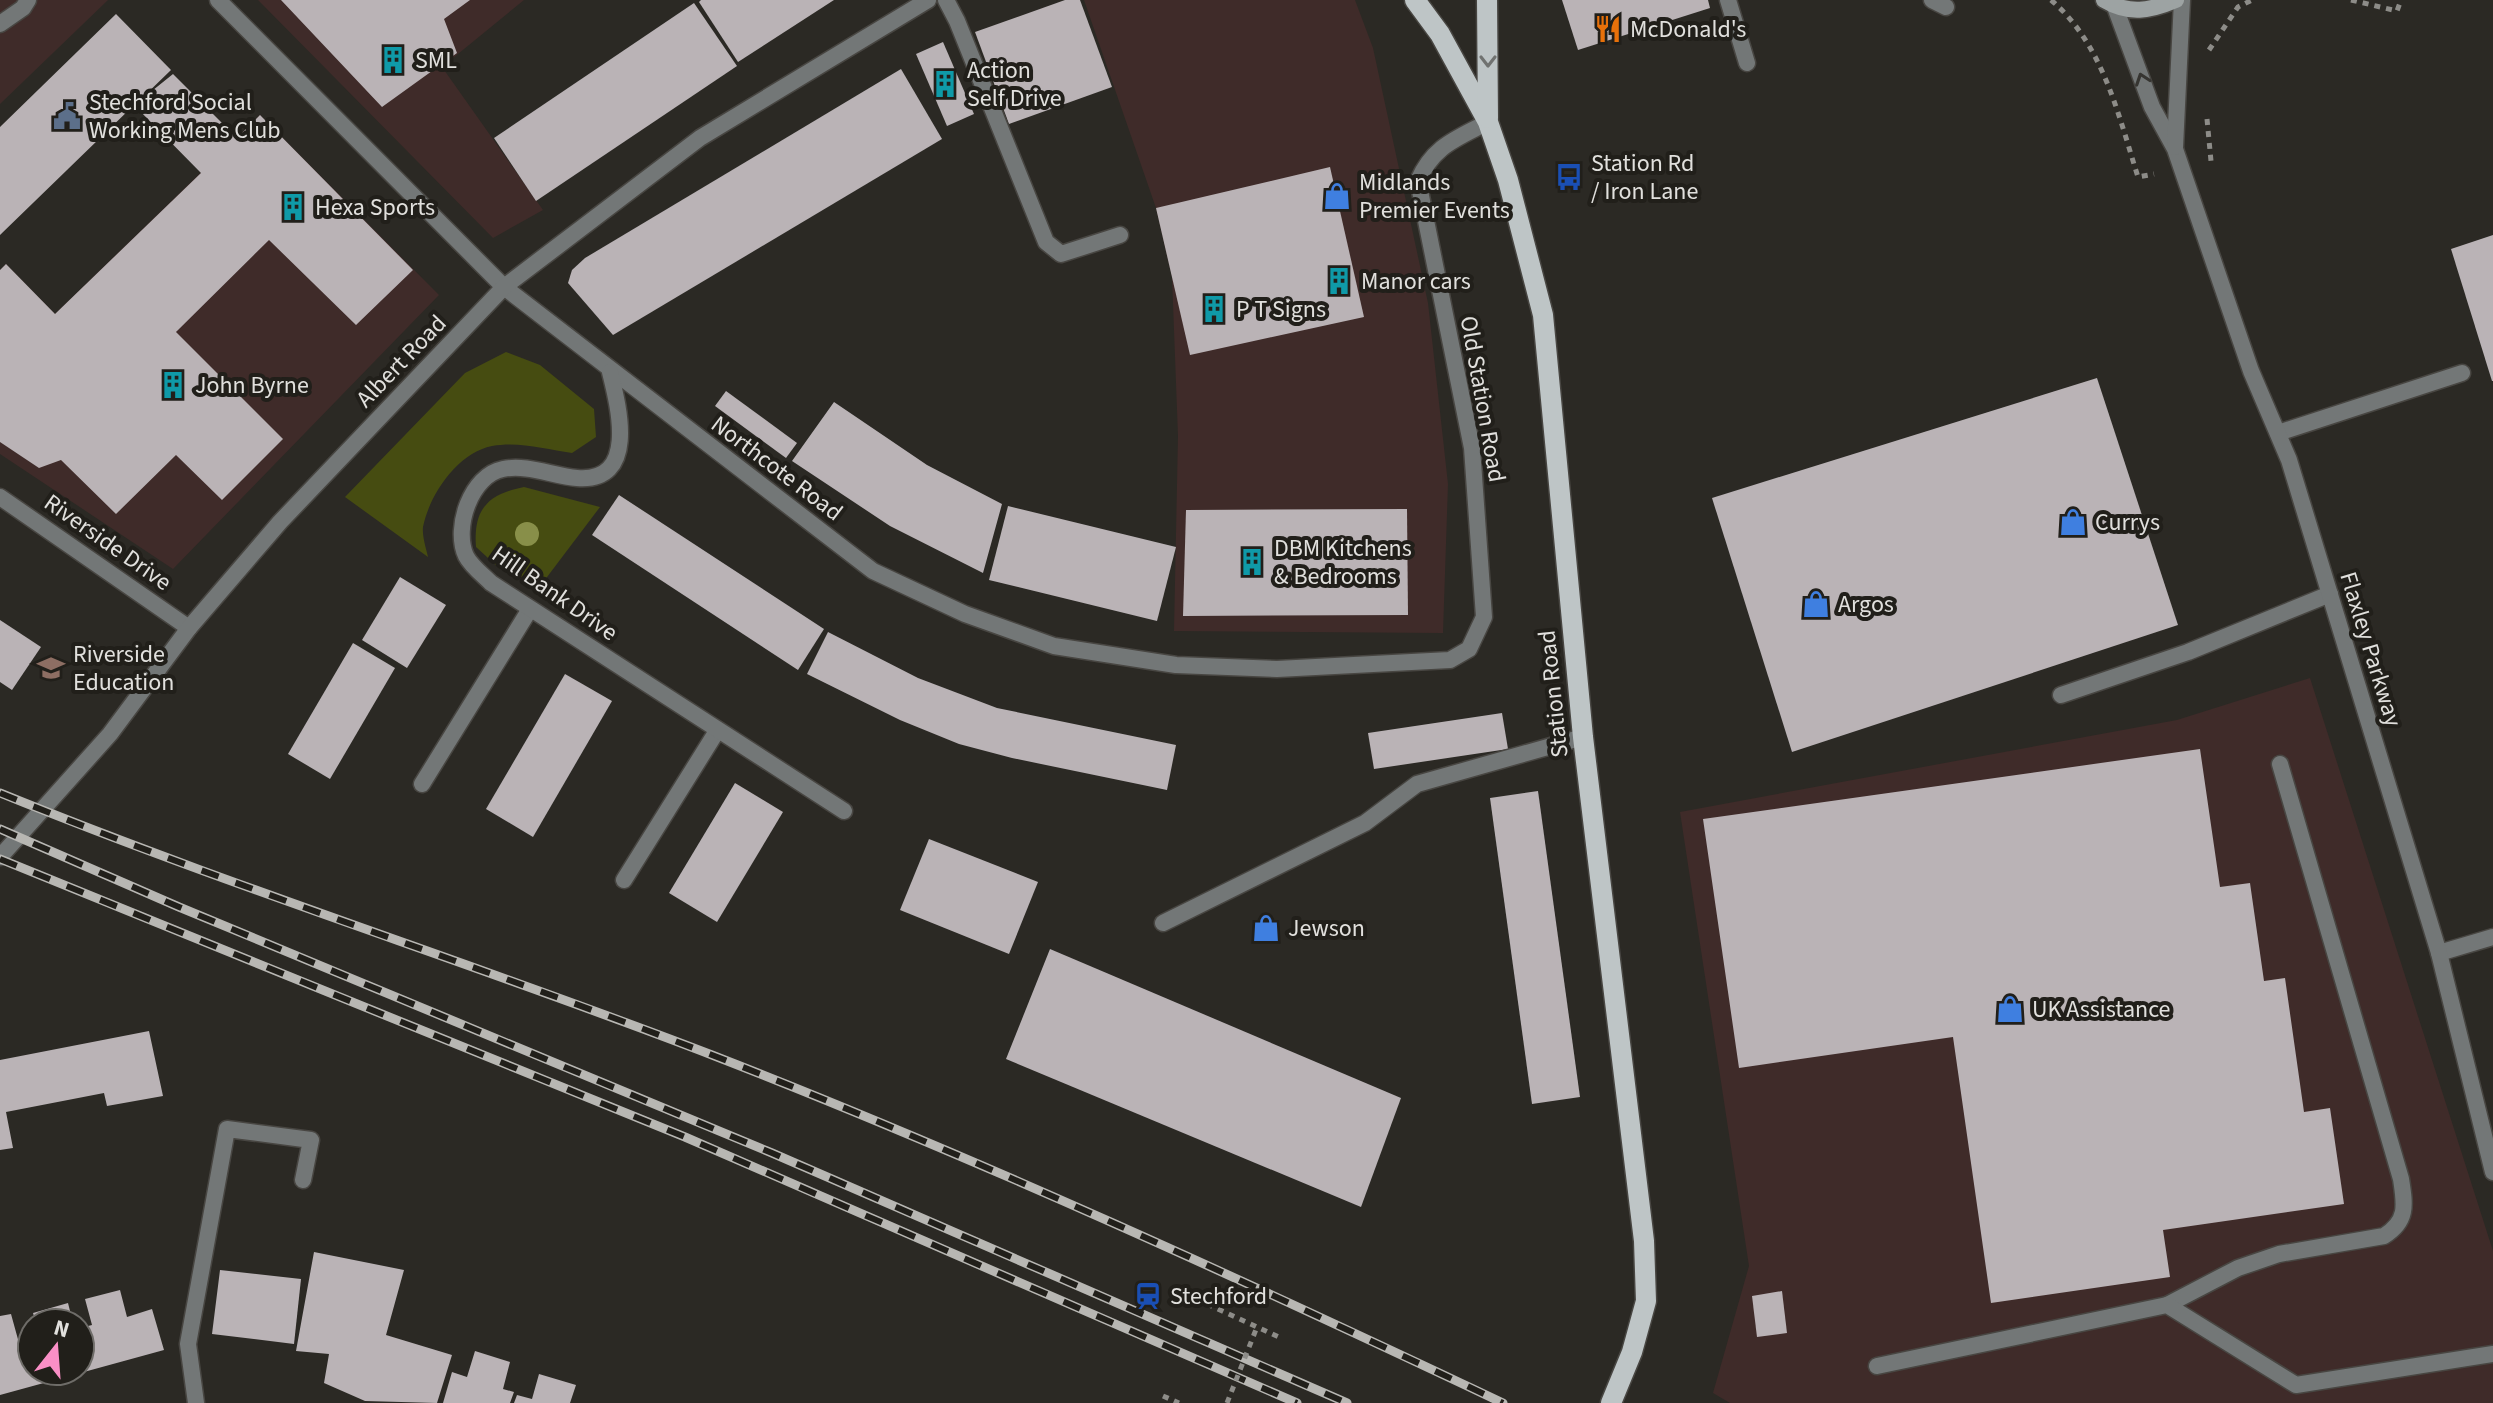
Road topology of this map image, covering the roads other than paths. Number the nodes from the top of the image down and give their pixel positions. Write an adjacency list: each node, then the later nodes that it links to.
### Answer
1 (28, 0): 12 (street)
2 (218, 0): 18 (street, Northcote Road)
3 (928, 0): 18 (street, Albert Road)
4 (946, 0): 17 (street)
5 (1415, 0): 13 (main road, Station Road)
6 (1433, 0): 13 (main road)
7 (1487, 0): 15 (main road, one-way to 15)
8 (1728, 0): 14 (street)
9 (2176, 0): 11 (street)
10 (2182, 0): 16 (street, Flaxley Parkway)
11 (2109, 3): 16 (street, Flaxley Parkway, one-way to 11)
12 (0, 24)
13 (1440, 34): 15 (main road, Station Road)
14 (1747, 63)
15 (1488, 122): 26 (street, Old Station Road); 29 (main road, Station Road)
16 (2175, 149): 21 (street, Flaxley Parkway)
17 (1120, 235)
18 (504, 287): 19 (street, Northcote Road); 25 (street, Albert Road)
19 (610, 372): 24 (street, Hill Bank Drive); 26 (street, Northcote Road)
20 (2462, 373): 21 (street)
21 (2278, 433): 23 (street, Flaxley Parkway)
22 (0, 497): 25 (street, Riverside Drive)
23 (2330, 594): 27 (street); 37 (street, Flaxley Parkway)
24 (530, 609): 28 (street, Hill Bank Drive); 31 (street)
25 (189, 628): 33 (street, Albert Road)
26 (1450, 660)
27 (2061, 695)
28 (717, 731): 32 (street, Hill Bank Drive); 34 (street)
29 (1583, 737): 35 (street); 44 (main road, Station Road)
30 (2280, 764): 40 (street)
31 (422, 784)
32 (844, 811)
33 (0, 857)
34 (624, 880)
35 (1163, 923)
36 (2493, 937): 37 (street)
37 (2439, 953): 38 (street, Flaxley Parkway)
38 (2493, 1172)
39 (303, 1180): 43 (street)
40 (2167, 1305): 41 (street); 42 (street)
41 (2493, 1354)
42 (1877, 1366)
43 (196, 1403)
44 (1611, 1403)

